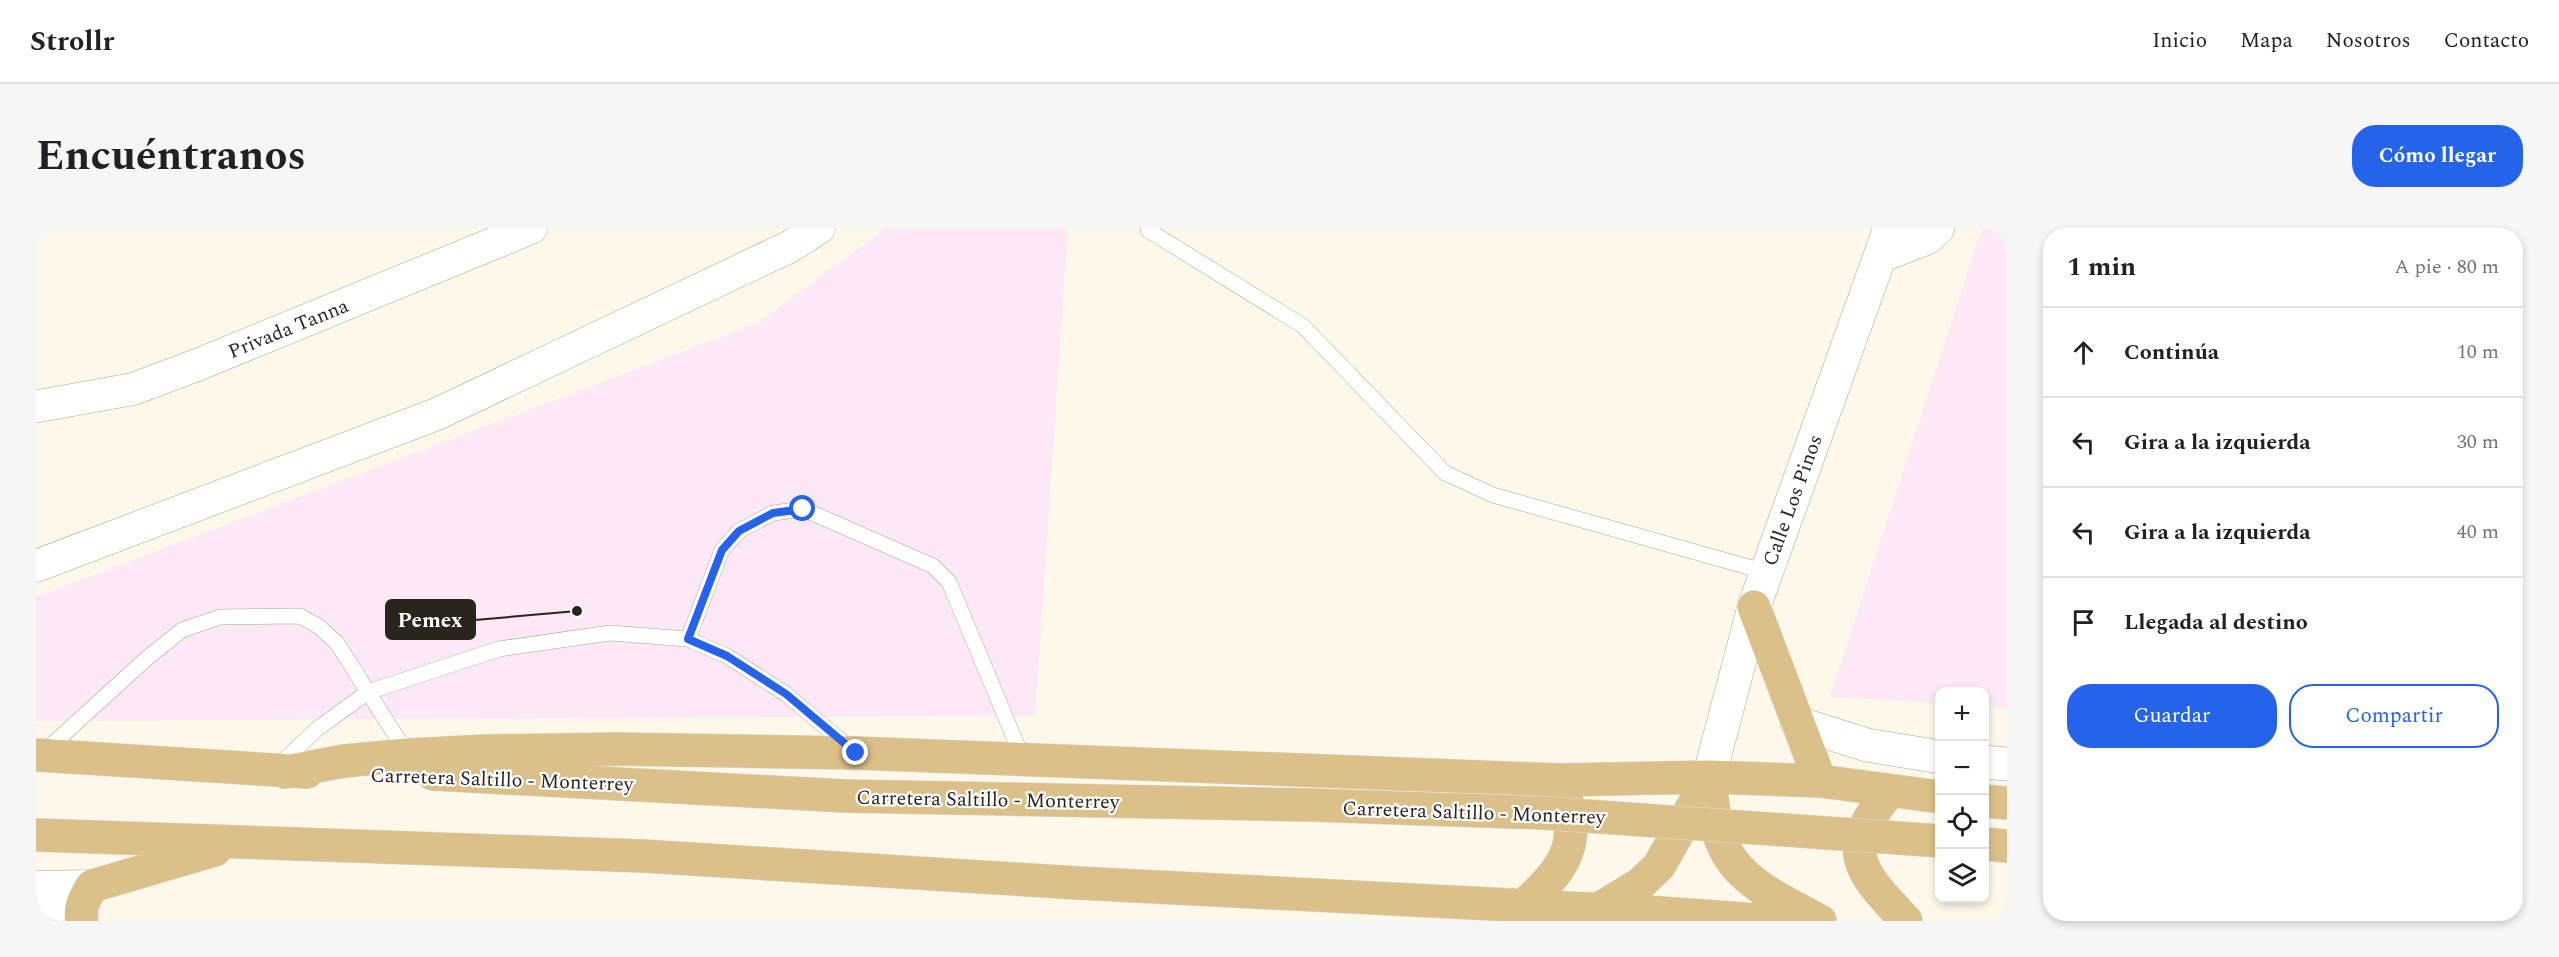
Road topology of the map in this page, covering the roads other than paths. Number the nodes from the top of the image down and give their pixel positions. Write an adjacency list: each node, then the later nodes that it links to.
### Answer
1 (531, 228): 6 (street, Privada Tanna)
2 (819, 228): 7 (street)
3 (1938, 228): 5 (main road)
4 (1148, 230): 8 (lane)
5 (1885, 242): 8 (main road, Calle Los Pinos)
6 (39, 406)
7 (36, 566)
8 (1766, 572): 9 (main road, Calle Los Pinos)
9 (1754, 607): 12 (highway); 21 (main road, Calle Los Pinos)
10 (688, 639): 11 (lane); 13 (lane); 17 (lane)
11 (368, 692): 14 (lane); 15 (lane); 20 (lane)
12 (1797, 723): 16 (main road); 23 (highway)
13 (856, 753): 14 (highway); 17 (highway)
14 (408, 755): 20 (highway)
15 (38, 756): 20 (highway, Carretera Saltillo - Monterrey)
16 (1935, 756)
17 (1024, 760): 22 (highway)
18 (1989, 762): 19 (main road)
19 (2007, 764)
20 (279, 772): 29 (highway, Carretera Saltillo - Monterrey, bridge)
21 (1709, 777): 22 (highway); 23 (highway); 37 (highway); 42 (highway)
22 (1560, 780): 36 (highway)
23 (1820, 782): 24 (highway)
24 (1890, 791): 25 (highway); 43 (highway)
25 (1935, 796)
26 (1989, 801): 27 (highway)
27 (2007, 803)
28 (36, 835): 30 (highway)
29 (1935, 841)
30 (244, 842): 33 (highway); 36 (highway)
31 (1989, 844): 32 (highway)
32 (2007, 846)
33 (92, 886): 34 (street); 40 (highway)
34 (36, 887)
35 (36, 901): 39 (main road)
36 (1523, 906): 37 (highway)
37 (1599, 909): 38 (highway)
38 (1647, 916): 41 (highway)
39 (63, 921)
40 (82, 921)
41 (1772, 921)
42 (1820, 921)
43 (1906, 921)

